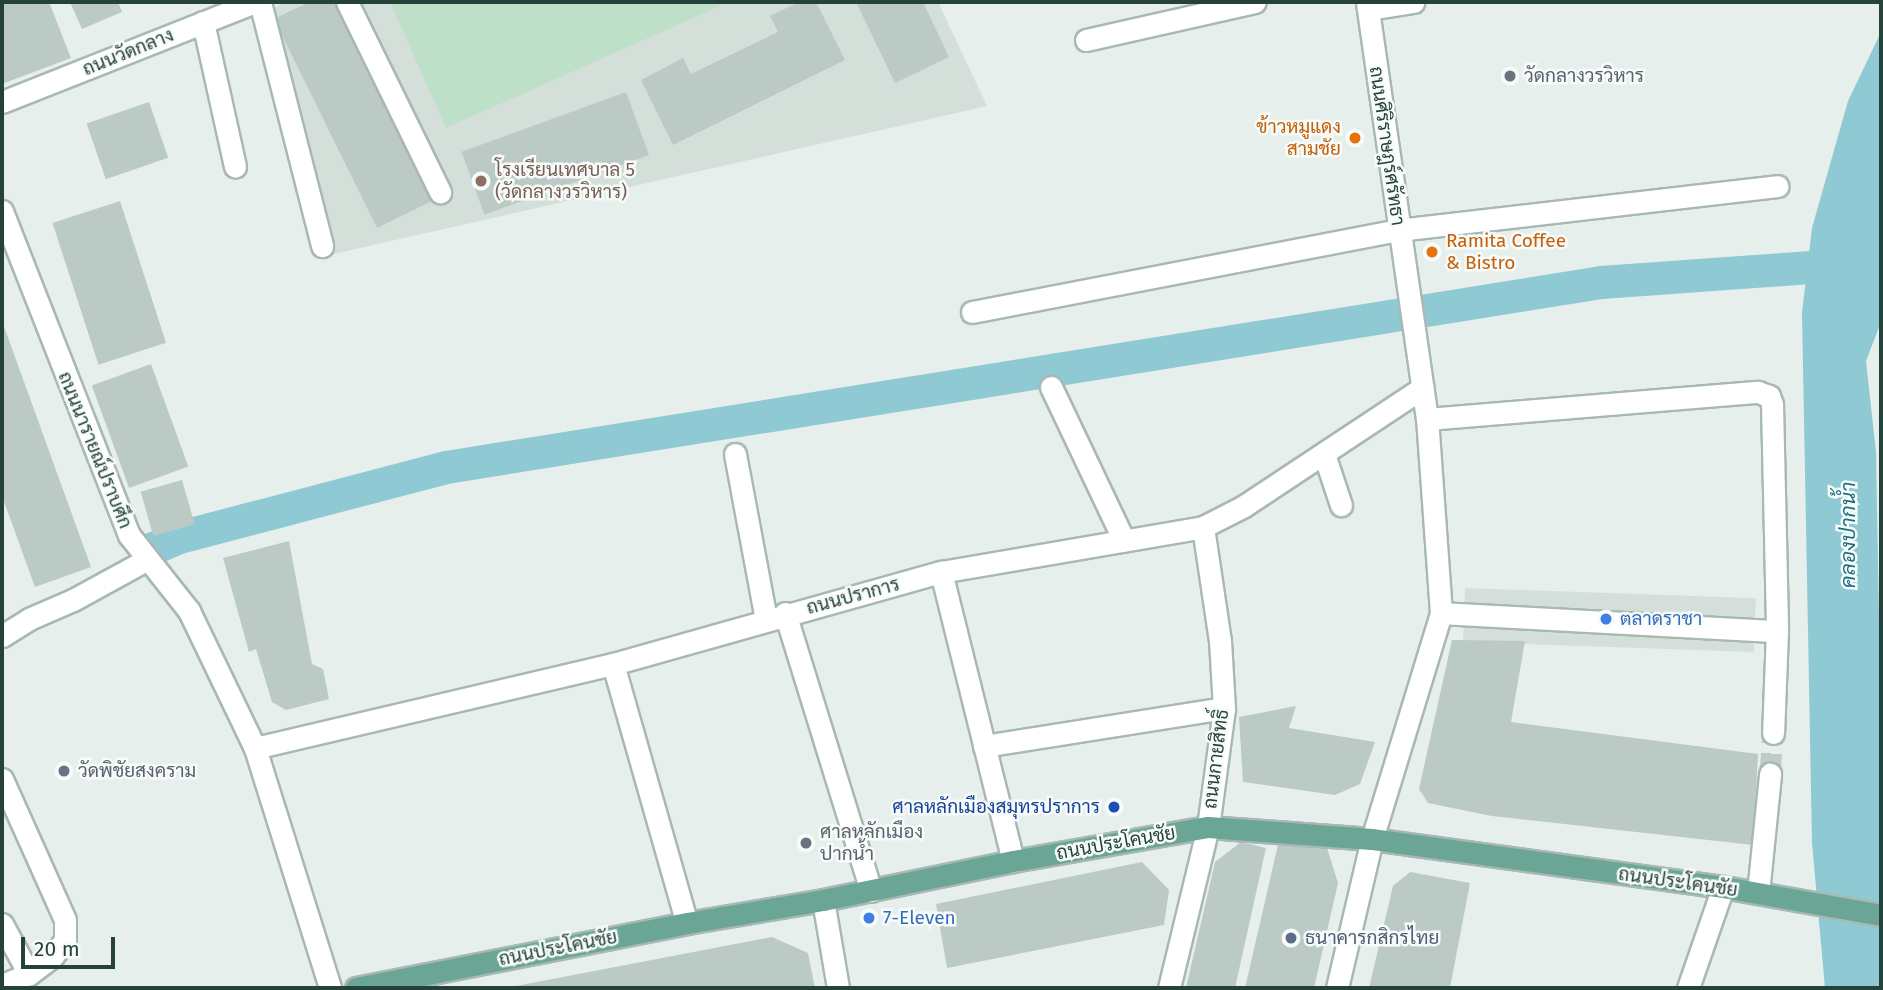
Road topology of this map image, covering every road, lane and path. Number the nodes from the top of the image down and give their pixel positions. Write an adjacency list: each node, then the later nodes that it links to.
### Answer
1 (254, 2): 8 (street, ถนนวัดกลาง)
2 (260, 2): 16 (street)
3 (347, 2): 13 (street)
4 (1255, 2): 6 (street)
5 (1413, 2): 7 (street)
6 (1226, 5): 9 (street)
7 (1368, 6): 15 (street, ถนนศิริราษฎร์ศรัทธา)
8 (203, 22): 10 (street, ถนนวัดกลาง); 11 (street)
9 (1086, 40)
10 (2, 102)
11 (234, 166)
12 (1777, 186): 15 (street)
13 (440, 192)
14 (3, 219): 26 (street, ถนนนารายณ์ปราบศึก)
15 (1398, 230): 17 (street); 19 (street, ถนนศิริราษฎร์ศรัทธา)
16 (322, 246)
17 (972, 312)
18 (1051, 387): 25 (street)
19 (1422, 388): 20 (street, ถนนศิริราษฎร์ศรัทธา); 22 (street, ถนนปราการ)
20 (1427, 419): 28 (street, ถนนศิริราษฎร์ศรัทธา); 30 (street)
21 (735, 453): 29 (street)
22 (1324, 454): 23 (street); 24 (street, ถนนปราการ)
23 (1341, 505)
24 (1203, 527): 25 (street, ถนนปราการ); 33 (street, ถนนกายสิทธิ์)
25 (1124, 541): 27 (street, ถนนปราการ)
26 (146, 560): 31 (street); 36 (street, ถนนนารายณ์ปราบศึก)
27 (941, 572): 29 (street, ถนนปราการ); 35 (street)
28 (1441, 613): 30 (street); 40 (street)
29 (776, 616): 32 (street, ถนนปราการ); 43 (street)
30 (1777, 631): 34 (street)
31 (2, 636)
32 (613, 664): 36 (street, ถนนปราการ); 47 (street)
33 (1224, 708): 35 (street); 39 (street, ถนนกายสิทธิ์)
34 (1773, 733)
35 (984, 746): 41 (street)
36 (255, 748): 51 (street, ถนนนารายณ์ปราบศึก)
37 (1770, 774): 44 (street)
38 (2, 779): 49 (street)
39 (1208, 827): 40 (main road, ถนนประโคนชัย); 41 (main road, ถนนประโคนชัย); 54 (street, ถนนกายสิทธิ์)
40 (1372, 839): 42 (main road, ถนนประโคนชัย); 55 (street)
41 (1013, 861): 43 (main road, ถนนประโคนชัย)
42 (1723, 887): 44 (main road, ถนนประโคนชัย); 56 (street)
43 (871, 891): 45 (main road, ถนนประโคนชัย)
44 (1758, 892): 46 (main road, ถนนประโคนชัย)
45 (823, 900): 47 (main road, ถนนประโคนชัย); 53 (street)
46 (1881, 915)
47 (687, 923): 52 (main road, ถนนประโคนชัย)
48 (2, 924): 49 (street)
49 (29, 974): 50 (street)
50 (2, 985)
51 (330, 988)
52 (356, 988)
53 (838, 988)
54 (1169, 988)
55 (1338, 988)
56 (1688, 988)

